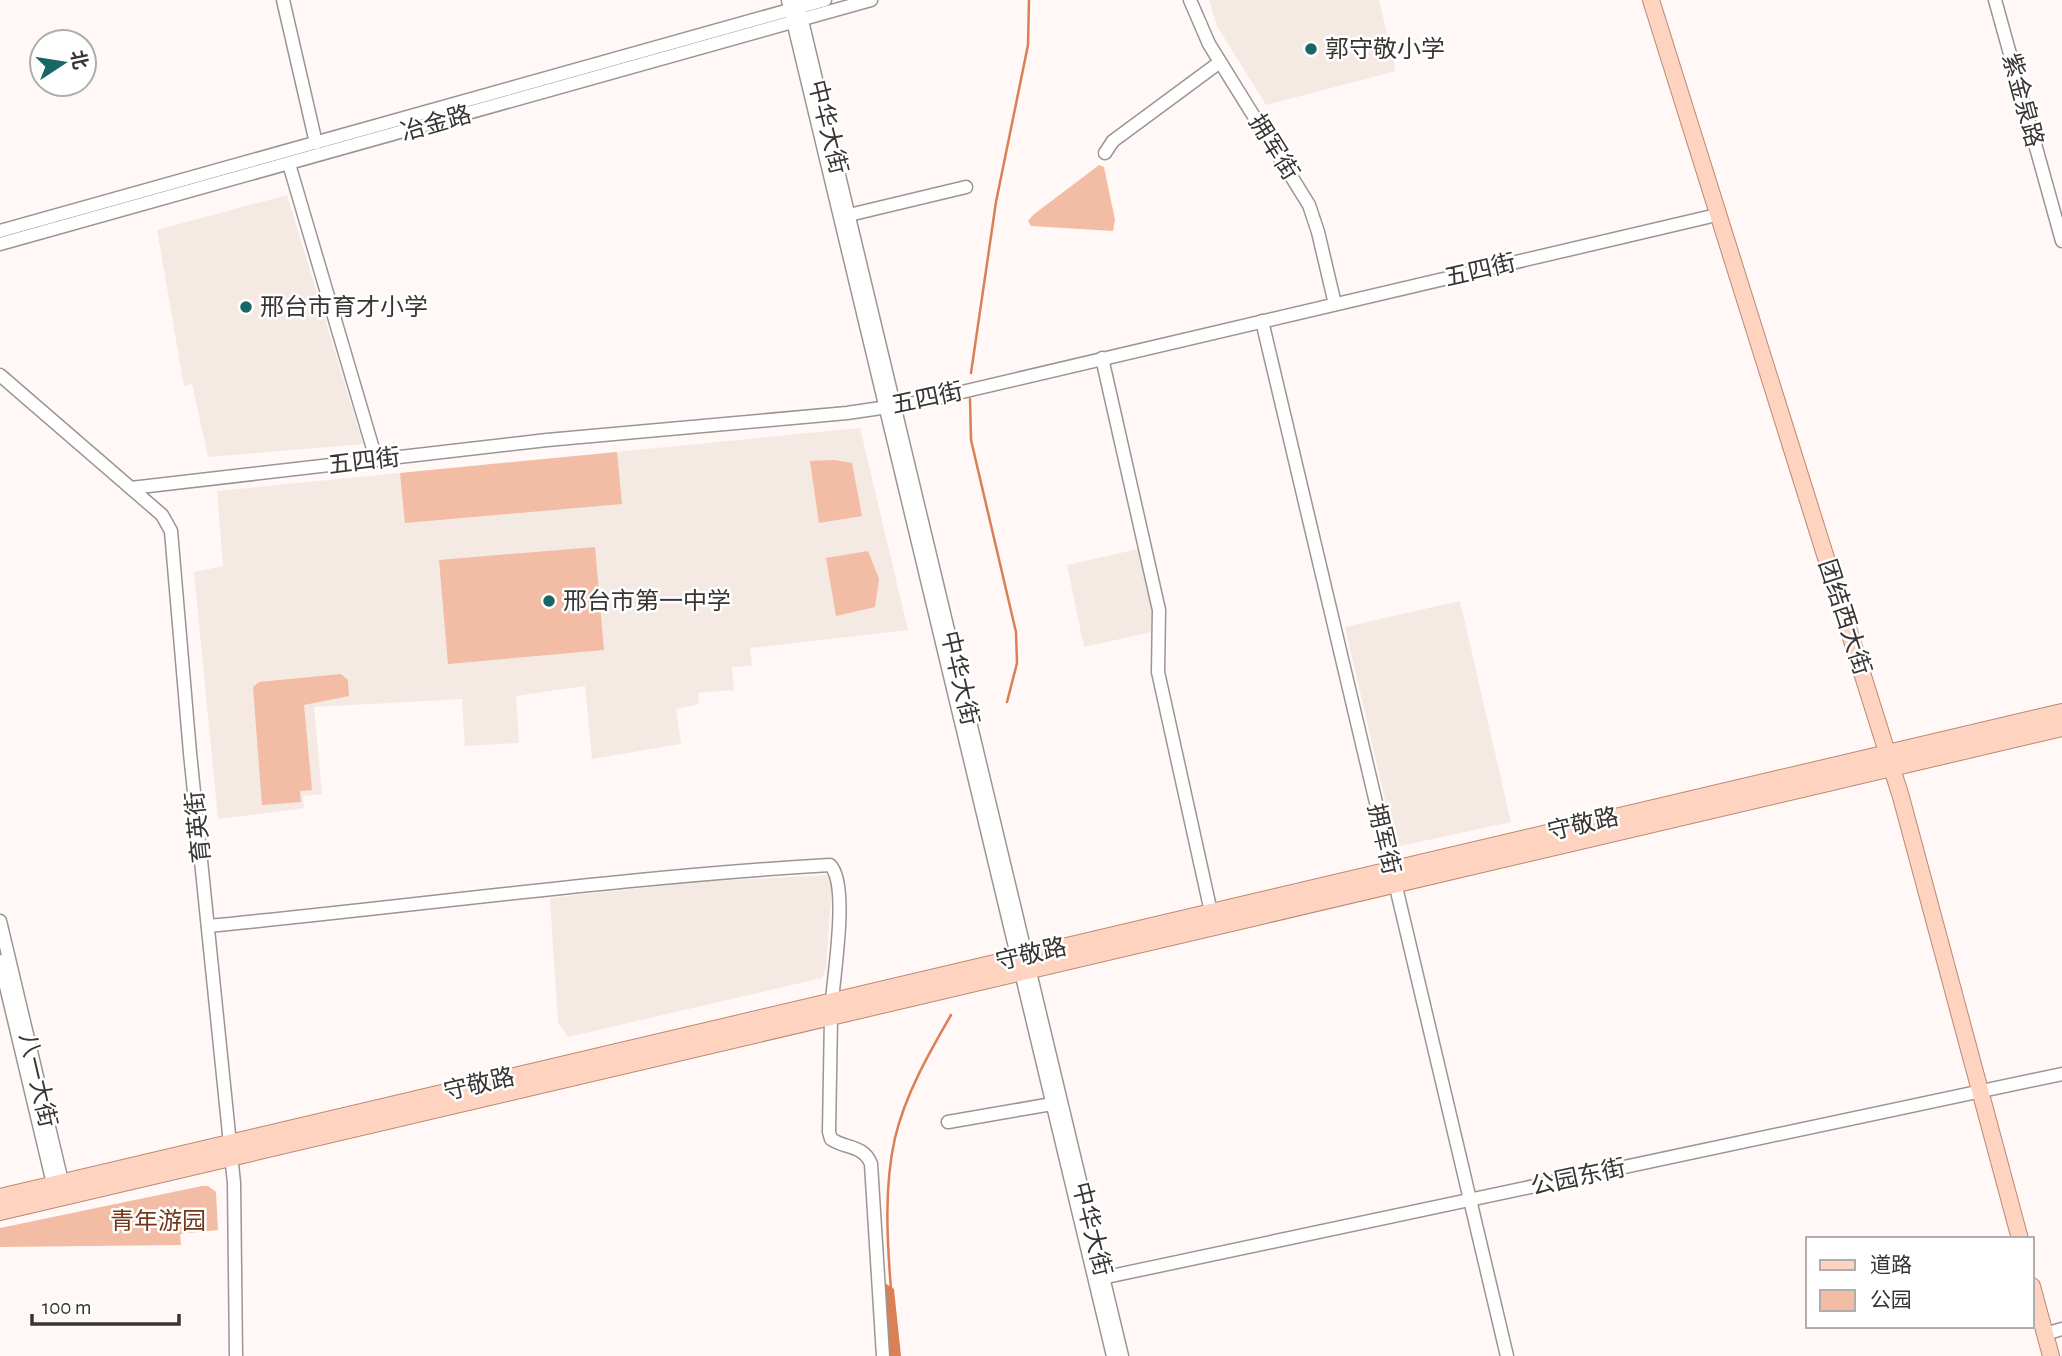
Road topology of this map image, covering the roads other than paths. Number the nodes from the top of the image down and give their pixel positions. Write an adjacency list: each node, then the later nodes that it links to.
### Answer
1 (283, 0): 10 (street)
2 (825, 0): 8 (street, 冶金路)
3 (871, 0): 8 (street, 冶金路)
4 (1190, 0): 9 (street, 拥军街)
5 (1640, 0): 15 (main road, 团结西大街)
6 (1651, 0): 28 (main road, 团结西大街)
7 (1996, 0): 17 (street, 紫金泉路)
8 (795, 10): 10 (street, 冶金路); 12 (street, 冶金路); 14 (street, 中华大街); 23 (street, 中华大街)
9 (1220, 62): 11 (street); 19 (street, 拥军街)
10 (316, 143): 16 (street, 冶金路)
11 (1105, 153)
12 (289, 164): 18 (street, 冶金路); 24 (street)
13 (965, 187): 14 (street)
14 (849, 215): 23 (street, 中华大街)
15 (1708, 217): 19 (street, 五四街); 28 (main road, 团结西大街)
16 (0, 231)
17 (2062, 242)
18 (0, 244)
19 (1335, 304): 20 (street, 五四街)
20 (1262, 321): 21 (street, 五四街); 29 (street, 拥军街)
21 (1102, 358): 23 (street, 五四街); 30 (street)
22 (0, 375): 25 (street, 育英街)
23 (891, 407): 24 (street, 五四街); 34 (street, 中华大街)
24 (376, 459): 25 (street, 五四街)
25 (131, 488): 32 (street, 育英街)
26 (2062, 712): 28 (main road, 守敬路)
27 (2062, 728): 28 (main road, 守敬路)
28 (1885, 762): 29 (main road, 守敬路); 37 (main road, 团结西大街)
29 (1393, 877): 30 (main road, 守敬路); 34 (main road, 守敬路); 43 (street, 拥军街)
30 (1210, 912): 34 (main road, 守敬路)
31 (0, 921): 41 (street, 八一大街)
32 (208, 926): 35 (street); 40 (street, 育英街)
33 (0, 961): 41 (street, 八一大街)
34 (1024, 964): 35 (main road, 守敬路); 38 (street, 中华大街); 47 (street, 中华大街)
35 (832, 1009): 40 (main road, 守敬路); 52 (street)
36 (2062, 1074): 37 (street, 公园东街)
37 (1975, 1092): 43 (street, 公园东街); 45 (main road, 团结西大街); 46 (main road, 团结西大街)
38 (1052, 1104): 39 (street); 47 (street, 中华大街)
39 (948, 1122)
40 (231, 1150): 41 (main road, 守敬路); 51 (street, 育英街)
41 (59, 1191): 42 (main road, 守敬路); 44 (main road, 守敬路)
42 (0, 1197)
43 (1469, 1200): 47 (street, 公园东街); 55 (street, 拥军街)
44 (0, 1212)
45 (2009, 1237)
46 (2019, 1237)
47 (1099, 1278): 53 (street, 中华大街); 54 (street, 中华大街)
48 (2034, 1299): 50 (main road)
49 (2062, 1329): 50 (street)
50 (2039, 1330): 56 (main road); 57 (main road)
51 (236, 1356)
52 (883, 1356)
53 (1113, 1356)
54 (1122, 1356)
55 (1507, 1356)
56 (2040, 1356)
57 (2051, 1356)

